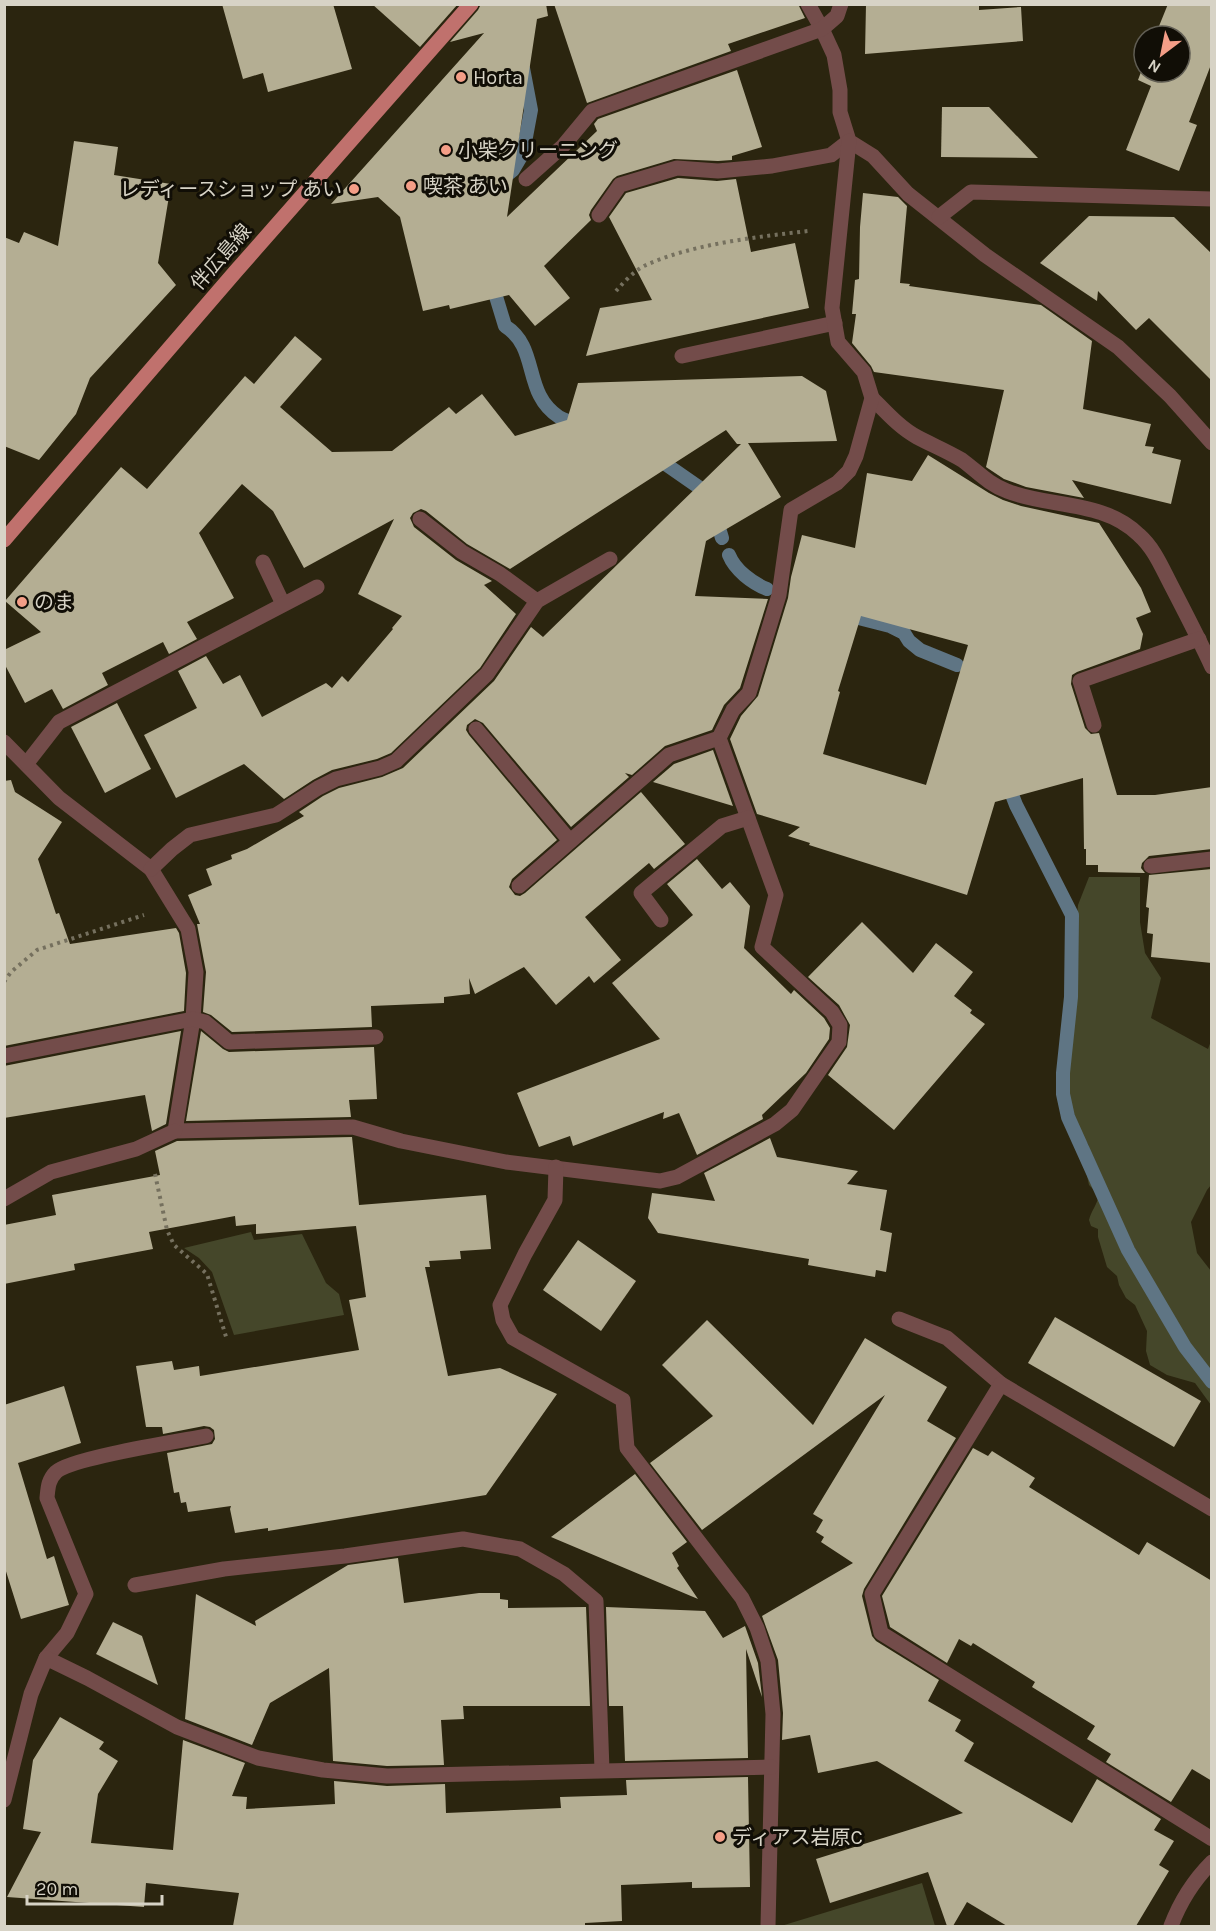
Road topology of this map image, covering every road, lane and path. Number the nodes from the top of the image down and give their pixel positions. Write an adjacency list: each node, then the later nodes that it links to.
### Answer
1 (471, 4): 17 (main road, 伴広島線)
2 (808, 4): 4 (street)
3 (841, 4): 4 (street)
4 (822, 29): 5 (street); 6 (street)
5 (849, 141): 8 (street); 9 (street); 10 (street)
6 (526, 179)
7 (1212, 198): 9 (street)
8 (599, 215)
9 (939, 217): 15 (street)
10 (841, 226): 11 (path); 12 (street)
11 (616, 291)
12 (835, 323): 13 (street); 14 (street)
13 (682, 356)
14 (872, 398): 23 (street); 27 (street)
15 (1212, 444)
16 (420, 519): 21 (street)
17 (4, 540)
18 (610, 559): 21 (street)
19 (263, 562): 22 (street)
20 (317, 587): 22 (street)
21 (537, 601): 34 (street)
22 (283, 604): 29 (street)
23 (1199, 639): 24 (street); 25 (street)
24 (1212, 667)
25 (1094, 725)
26 (476, 729): 31 (street)
27 (719, 738): 30 (street); 31 (street)
28 (4, 742): 29 (street)
29 (27, 763): 34 (street)
30 (748, 818): 37 (street); 44 (street)
31 (570, 841): 35 (street)
32 (1212, 859): 33 (street)
33 (1151, 866)
34 (151, 869): 36 (street)
35 (519, 886)
36 (173, 905): 38 (path); 39 (street)
37 (661, 920)
38 (4, 982)
39 (193, 1019): 40 (street); 41 (street); 42 (street)
40 (376, 1037)
41 (4, 1056)
42 (175, 1131): 43 (street); 44 (street)
43 (149, 1144): 45 (street); 47 (path)
44 (556, 1167): 53 (street)
45 (4, 1199)
46 (899, 1319): 48 (street)
47 (227, 1340)
48 (1001, 1383): 50 (street); 56 (street)
49 (206, 1436): 52 (street)
50 (1212, 1509)
51 (135, 1585): 54 (street)
52 (46, 1658): 54 (street); 55 (street)
53 (771, 1767): 54 (street); 58 (street)
54 (602, 1770)
55 (4, 1800)
56 (1212, 1839)
57 (1212, 1862): 59 (street)
58 (768, 1926)
59 (1171, 1926)

